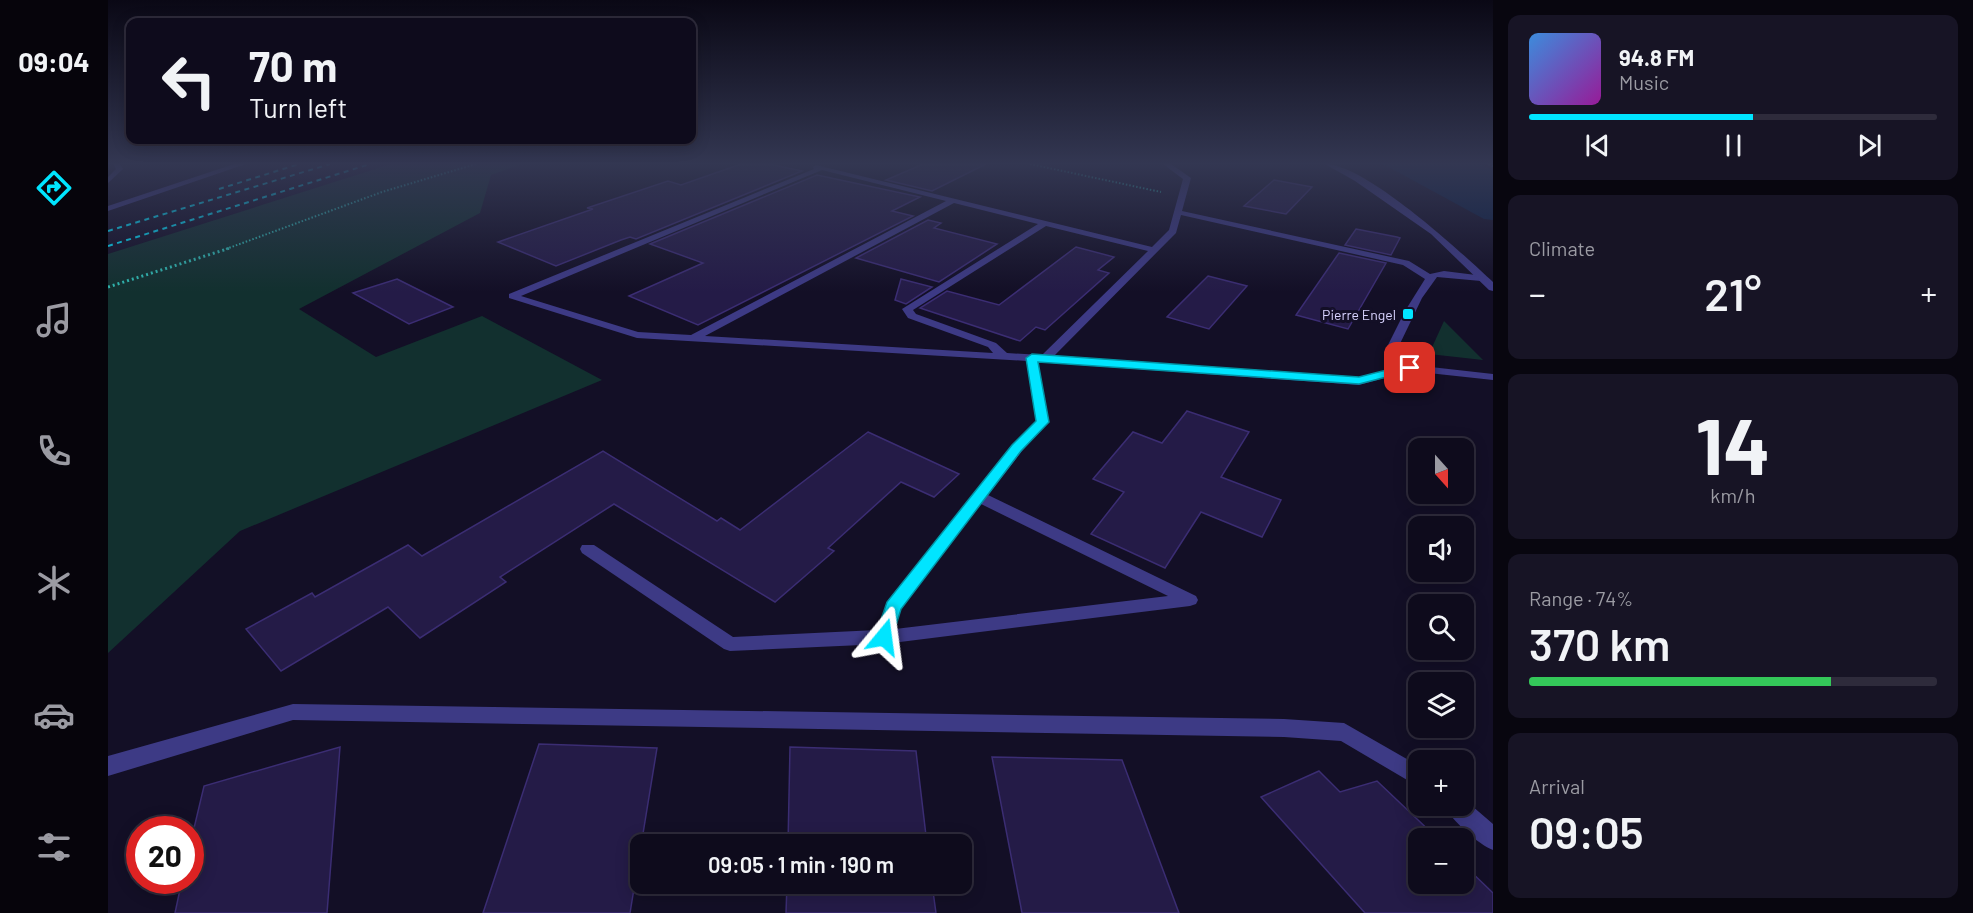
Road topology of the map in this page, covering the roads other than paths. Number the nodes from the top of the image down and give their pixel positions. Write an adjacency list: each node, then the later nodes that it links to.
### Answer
1 (728, 207): 12 (lane)
2 (941, 207): 12 (lane)
3 (980, 207): 7 (lane)
4 (1179, 207): 6 (lane)
5 (1398, 207): 10 (street)
6 (1178, 212): 8 (lane); 9 (lane)
7 (1045, 223): 8 (lane); 13 (lane)
8 (1154, 250): 14 (lane)
9 (1430, 278): 10 (lane); 15 (lane)
10 (1481, 278): 11 (street)
11 (1493, 288)
12 (692, 338): 13 (lane)
13 (1003, 356): 14 (lane)
14 (1038, 358): 15 (lane); 17 (lane)
15 (1410, 368): 16 (lane)
16 (1493, 377)
17 (979, 497): 19 (lane); 19 (lane)
18 (588, 549): 19 (lane)
19 (884, 637)
20 (108, 766): 21 (lane)
21 (1408, 770)
22 (1467, 816): 23 (lane)
23 (1493, 839)

